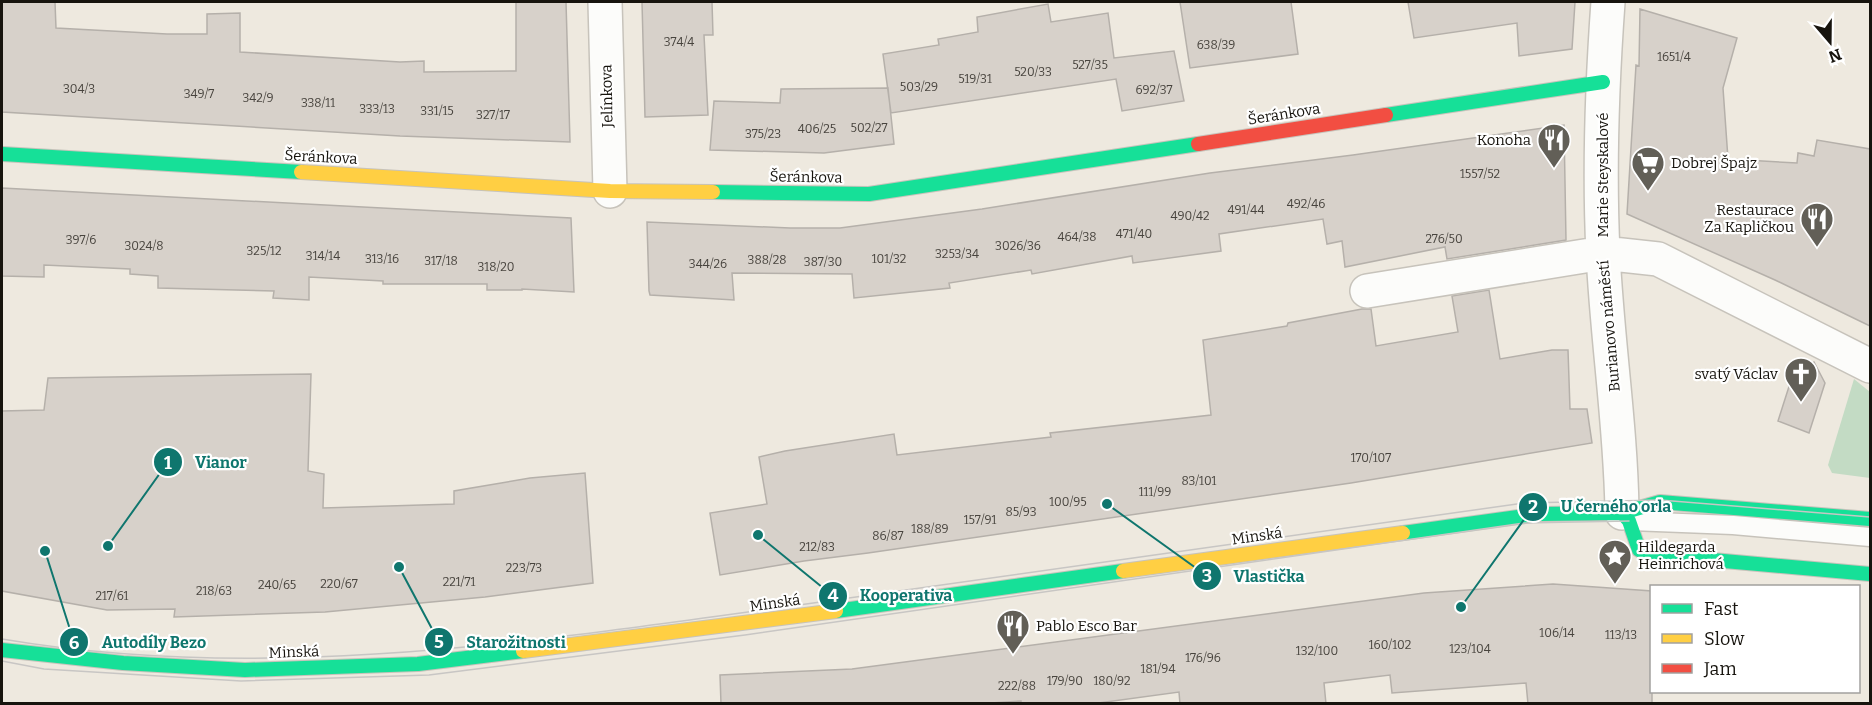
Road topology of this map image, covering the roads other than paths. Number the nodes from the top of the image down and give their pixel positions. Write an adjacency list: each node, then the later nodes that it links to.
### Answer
1 (605, 2): 5 (street, Jelínkova)
2 (1608, 2): 3 (street, Marie Steyskalové)
3 (1603, 82): 5 (street, Šeránkova); 6 (street, Marie Steyskalové)
4 (2, 154): 5 (street, Šeránkova)
5 (610, 191)
6 (1603, 252): 7 (street, Marie Steyskalové); 8 (street, Burianovo náměstí); 9 (street, Burianovo náměstí)
7 (1367, 291)
8 (1870, 366)
9 (1626, 517): 10 (street); 11 (lane); 12 (street, Burianovo náměstí); 13 (street, Minská)
10 (1870, 519)
11 (1870, 537)
12 (1870, 574)
13 (2, 650)

